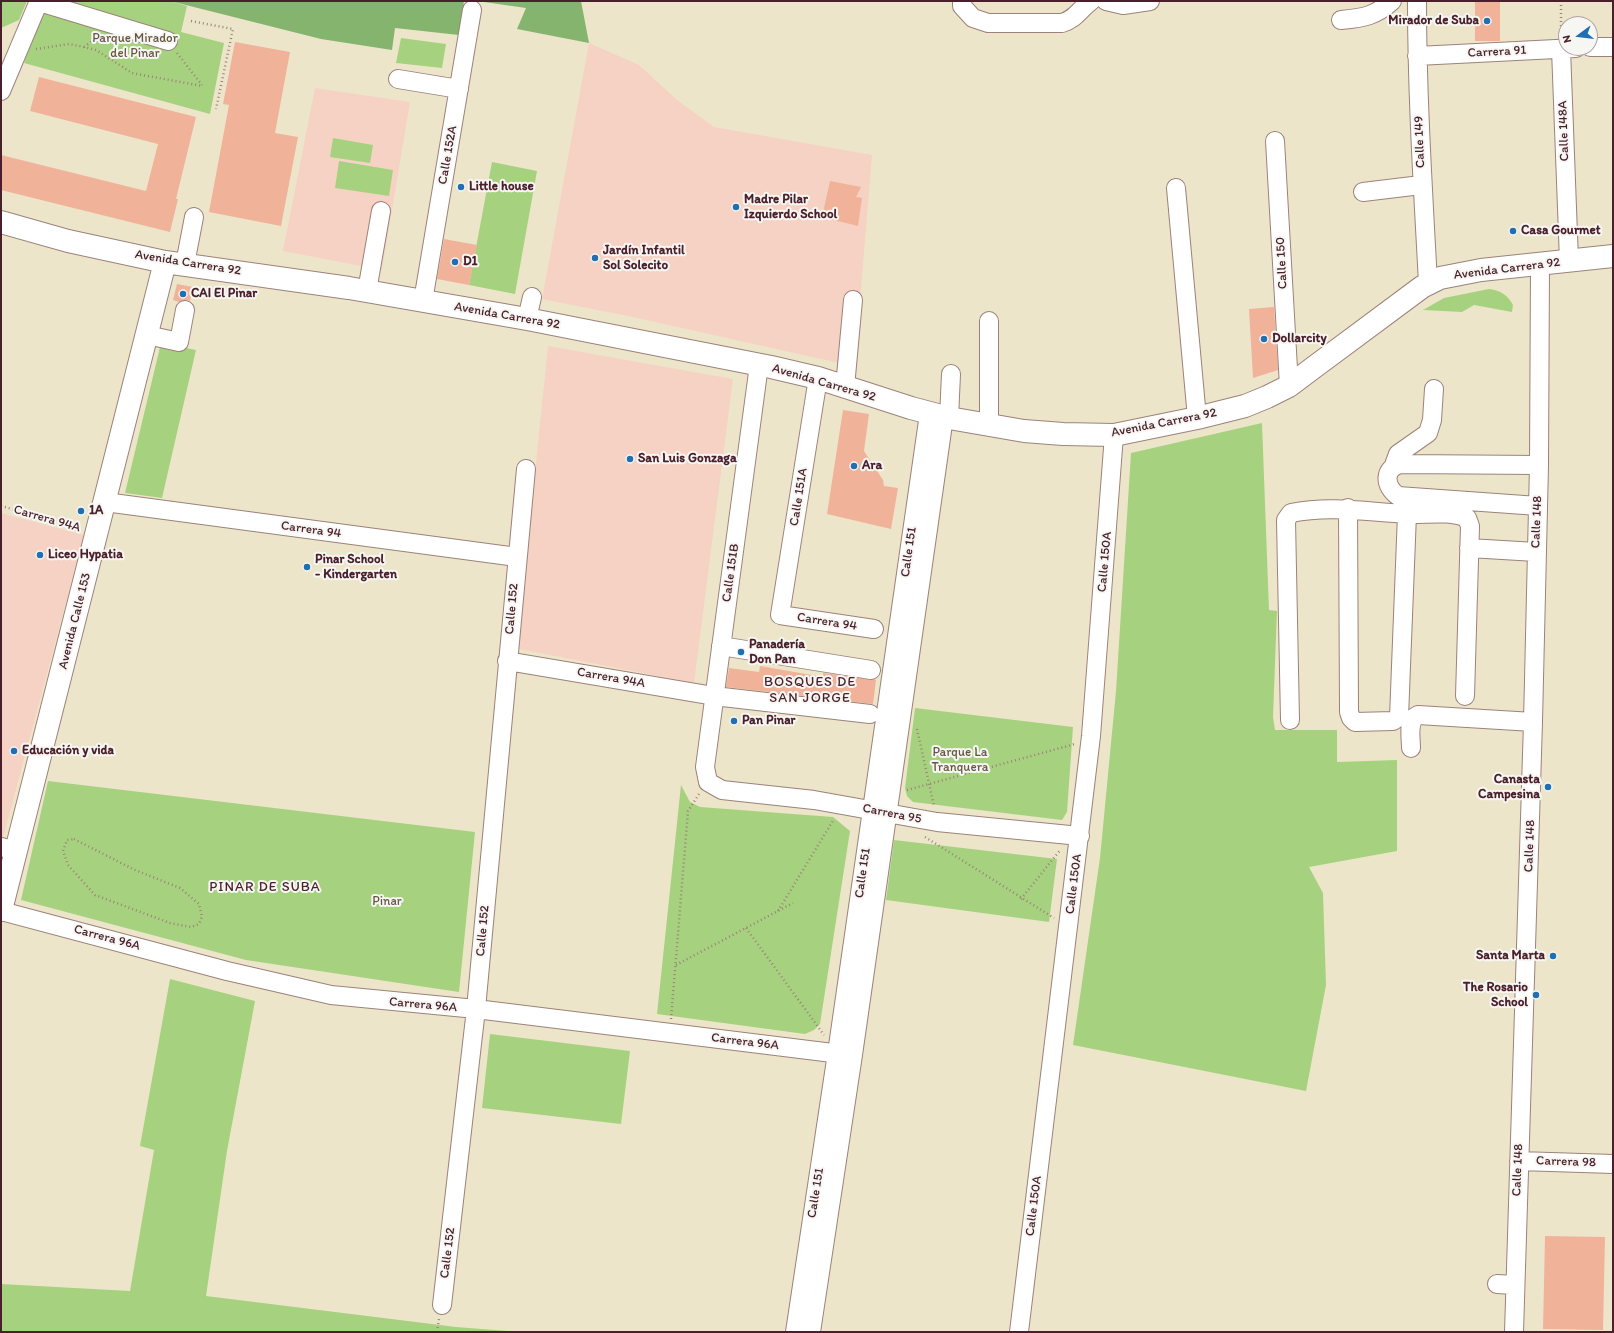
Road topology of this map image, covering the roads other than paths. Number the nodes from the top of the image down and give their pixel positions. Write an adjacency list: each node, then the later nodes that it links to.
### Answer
1 (38, 1): 10 (street); 18 (street)
2 (962, 1): 3 (street)
3 (1091, 1)
4 (1106, 1): 5 (street)
5 (1150, 1)
6 (1392, 1): 9 (street)
7 (1417, 1): 14 (street, Calle 149)
8 (472, 10): 17 (street, Calle 152A)
9 (1341, 20)
10 (168, 41)
11 (1613, 47): 12 (street)
12 (1598, 48)
13 (1558, 49): 14 (street, Carrera 91)
14 (1417, 56): 20 (street, Calle 149)
15 (1569, 56): 27 (street, Calle 148A)
16 (398, 79): 17 (street)
17 (459, 89): 34 (street, Calle 152A)
18 (1, 91)
19 (1275, 141): 42 (street, Calle 150)
20 (1421, 185): 22 (street); 30 (street, Calle 149)
21 (1176, 188): 46 (street)
22 (1363, 192)
23 (381, 210): 31 (street)
24 (194, 216): 28 (street)
25 (1, 222): 28 (main road, Avenida Carrera 92)
26 (1613, 256): 27 (main road, Avenida Carrera 92)
27 (1569, 261): 29 (main road, Avenida Carrera 92)
28 (175, 263): 31 (main road, Avenida Carrera 92); 38 (main road, Avenida Calle 153)
29 (1540, 265): 30 (main road, Avenida Carrera 92); 50 (street, Calle 148)
30 (1428, 283): 42 (main road, Avenida Carrera 92)
31 (367, 291): 34 (main road, Avenida Carrera 92)
32 (532, 297): 36 (street)
33 (853, 300): 43 (street)
34 (423, 301): 36 (main road, Avenida Carrera 92)
35 (184, 310): 38 (street)
36 (527, 319): 39 (main road, Avenida Carrera 92)
37 (989, 321): 47 (street)
38 (147, 336): 52 (main road, Avenida Calle 153)
39 (758, 365): 41 (main road, Avenida Carrera 92); 61 (street, Calle 151B)
40 (951, 374): 45 (street)
41 (818, 378): 43 (main road, Avenida Carrera 92); 59 (street, Calle 151A)
42 (1289, 386): 46 (main road, Avenida Carrera 92)
43 (845, 387): 45 (main road, Avenida Carrera 92)
44 (1434, 389): 49 (street)
45 (941, 416): 47 (main road, Avenida Carrera 92); 71 (street, Calle 151); 71 (street, Calle 151)
46 (1197, 418): 48 (main road, Avenida Carrera 92)
47 (989, 425): 48 (main road, Avenida Carrera 92)
48 (1114, 435): 72 (street, Calle 150A)
49 (1394, 466): 50 (street); 53 (street)
50 (1539, 466): 53 (street, Calle 148)
51 (526, 469): 58 (street, Calle 152)
52 (105, 502): 58 (street, Carrera 94); 73 (main road, Avenida Calle 153)
53 (1538, 506): 57 (street, Calle 148)
54 (1348, 508): 55 (street); 55 (street); 67 (street)
55 (1407, 514): 56 (street)
56 (1469, 548): 57 (street); 65 (street)
57 (1536, 552): 68 (street, Calle 148)
58 (516, 557): 62 (street, Calle 152)
59 (780, 615): 60 (street, Carrera 94)
60 (874, 629)
61 (721, 646): 63 (street); 64 (street, Calle 151B)
62 (507, 661): 64 (street, Carrera 94A); 75 (street, Calle 152)
63 (871, 670)
64 (714, 696): 66 (street, Carrera 94A); 70 (street, Calle 151B)
65 (1464, 696)
66 (870, 714)
67 (1290, 720)
68 (1533, 722): 69 (street); 77 (street, Calle 148)
69 (1411, 748)
70 (708, 782): 71 (street, Carrera 95)
71 (880, 811): 72 (street, Carrera 95); 76 (street, Calle 151)
72 (1076, 836): 84 (street, Calle 150A)
73 (9, 849): 74 (main road, Avenida Calle 153)
74 (1, 910): 75 (street, Carrera 96A)
75 (476, 1010): 76 (street, Carrera 96A); 81 (street, Calle 152)
76 (845, 1054): 82 (street, Calle 151); 83 (street, Calle 151)
77 (1519, 1161): 78 (street, Carrera 98); 80 (street, Calle 148)
78 (1613, 1164)
79 (1497, 1284): 80 (street)
80 (1515, 1285): 85 (street, Calle 148)
81 (442, 1305)
82 (795, 1332)
83 (811, 1332)
84 (1019, 1332)
85 (1514, 1332)

